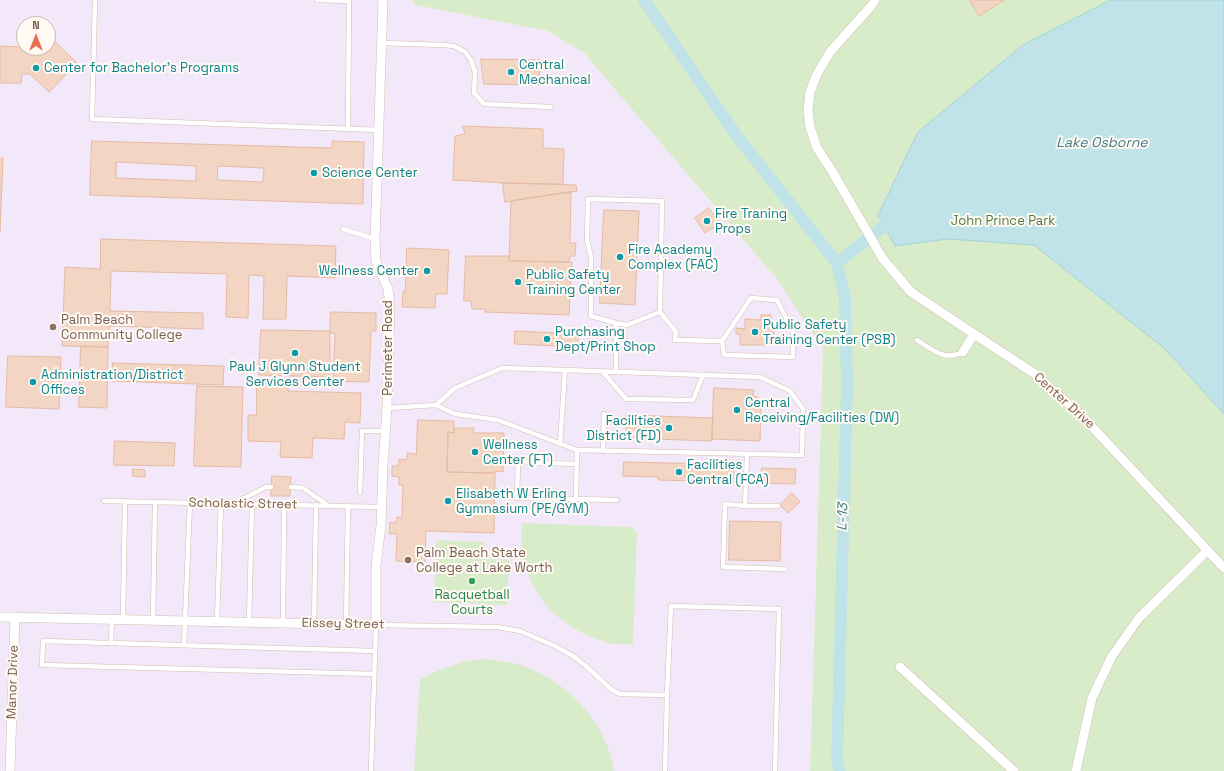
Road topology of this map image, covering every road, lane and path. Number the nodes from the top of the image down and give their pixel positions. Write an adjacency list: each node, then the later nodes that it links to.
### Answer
1 (95, 0): 7 (lane)
2 (317, 0): 7 (lane)
3 (382, 0): 5 (street, Perimeter Road)
4 (875, 0): 13 (street, Center Drive)
5 (382, 43): 6 (lane); 8 (street, Perimeter Road)
6 (551, 107)
7 (348, 129): 8 (lane)
8 (379, 130): 10 (street, Perimeter Road)
9 (343, 229): 10 (lane)
10 (375, 240): 22 (street, Perimeter Road)
11 (660, 312): 12 (lane); 12 (lane); 15 (lane)
12 (616, 323): 19 (lane)
13 (974, 334): 16 (street); 49 (street, Center Drive)
14 (917, 340): 16 (lane)
15 (722, 341): 15 (lane)
16 (963, 352)
17 (565, 370): 18 (lane); 21 (lane); 25 (lane)
18 (603, 372): 19 (lane); 20 (lane)
19 (616, 372): 20 (lane)
20 (703, 375): 28 (lane)
21 (436, 405): 22 (lane); 25 (lane)
22 (387, 408): 24 (street, Perimeter Road)
23 (604, 414): 27 (lane)
24 (386, 431): 32 (lane); 48 (street, Perimeter Road)
25 (560, 444): 26 (lane)
26 (578, 450): 27 (lane); 29 (lane)
27 (603, 451): 28 (lane)
28 (746, 454): 46 (lane)
29 (577, 464): 33 (lane); 33 (lane)
30 (271, 487): 40 (lane)
31 (291, 487): 44 (lane)
32 (360, 492)
33 (576, 499): 34 (lane)
34 (617, 500)
35 (104, 501): 36 (lane, Scholastic Street)
36 (125, 501): 37 (lane, Scholastic Street); 55 (lane)
37 (155, 502): 38 (lane, Scholastic Street); 56 (lane)
38 (190, 502): 39 (lane, Scholastic Street); 57 (lane)
39 (221, 503): 40 (lane, Scholastic Street); 58 (lane)
40 (234, 503): 41 (lane, Scholastic Street)
41 (252, 504): 42 (lane, Scholastic Street); 59 (lane)
42 (284, 505): 43 (lane, Scholastic Street); 60 (lane)
43 (316, 506): 44 (lane, Scholastic Street); 61 (lane)
44 (329, 506): 45 (lane, Scholastic Street)
45 (348, 506): 48 (lane, Scholastic Street); 62 (lane)
46 (745, 506): 47 (lane); 51 (lane)
47 (778, 506)
48 (382, 507): 63 (street, Perimeter Road)
49 (1208, 551): 50 (street, Center Drive); 75 (street)
50 (1224, 568)
51 (785, 569)
52 (0, 617): 53 (street, Eissey Street)
53 (15, 617): 54 (street, Eissey Street); 70 (street, Manor Drive)
54 (112, 619): 55 (street, Eissey Street); 64 (lane)
55 (123, 620): 56 (street, Eissey Street)
56 (153, 620): 57 (street, Eissey Street)
57 (186, 621): 58 (street, Eissey Street); 65 (lane)
58 (217, 622): 59 (street, Eissey Street)
59 (249, 622): 60 (street, Eissey Street)
60 (283, 623): 61 (street, Eissey Street)
61 (314, 624): 62 (street, Eissey Street)
62 (346, 624): 63 (street, Eissey Street)
63 (376, 625): 66 (lane); 69 (lane, Eissey Street)
64 (111, 643): 65 (lane); 68 (lane)
65 (184, 645): 66 (lane)
66 (375, 651): 68 (lane)
67 (900, 668): 74 (street)
68 (374, 674): 71 (lane)
69 (667, 695): 72 (lane); 73 (lane)
70 (10, 771)
71 (371, 771)
72 (665, 771)
73 (775, 771)
74 (1014, 771)
75 (1076, 771)

